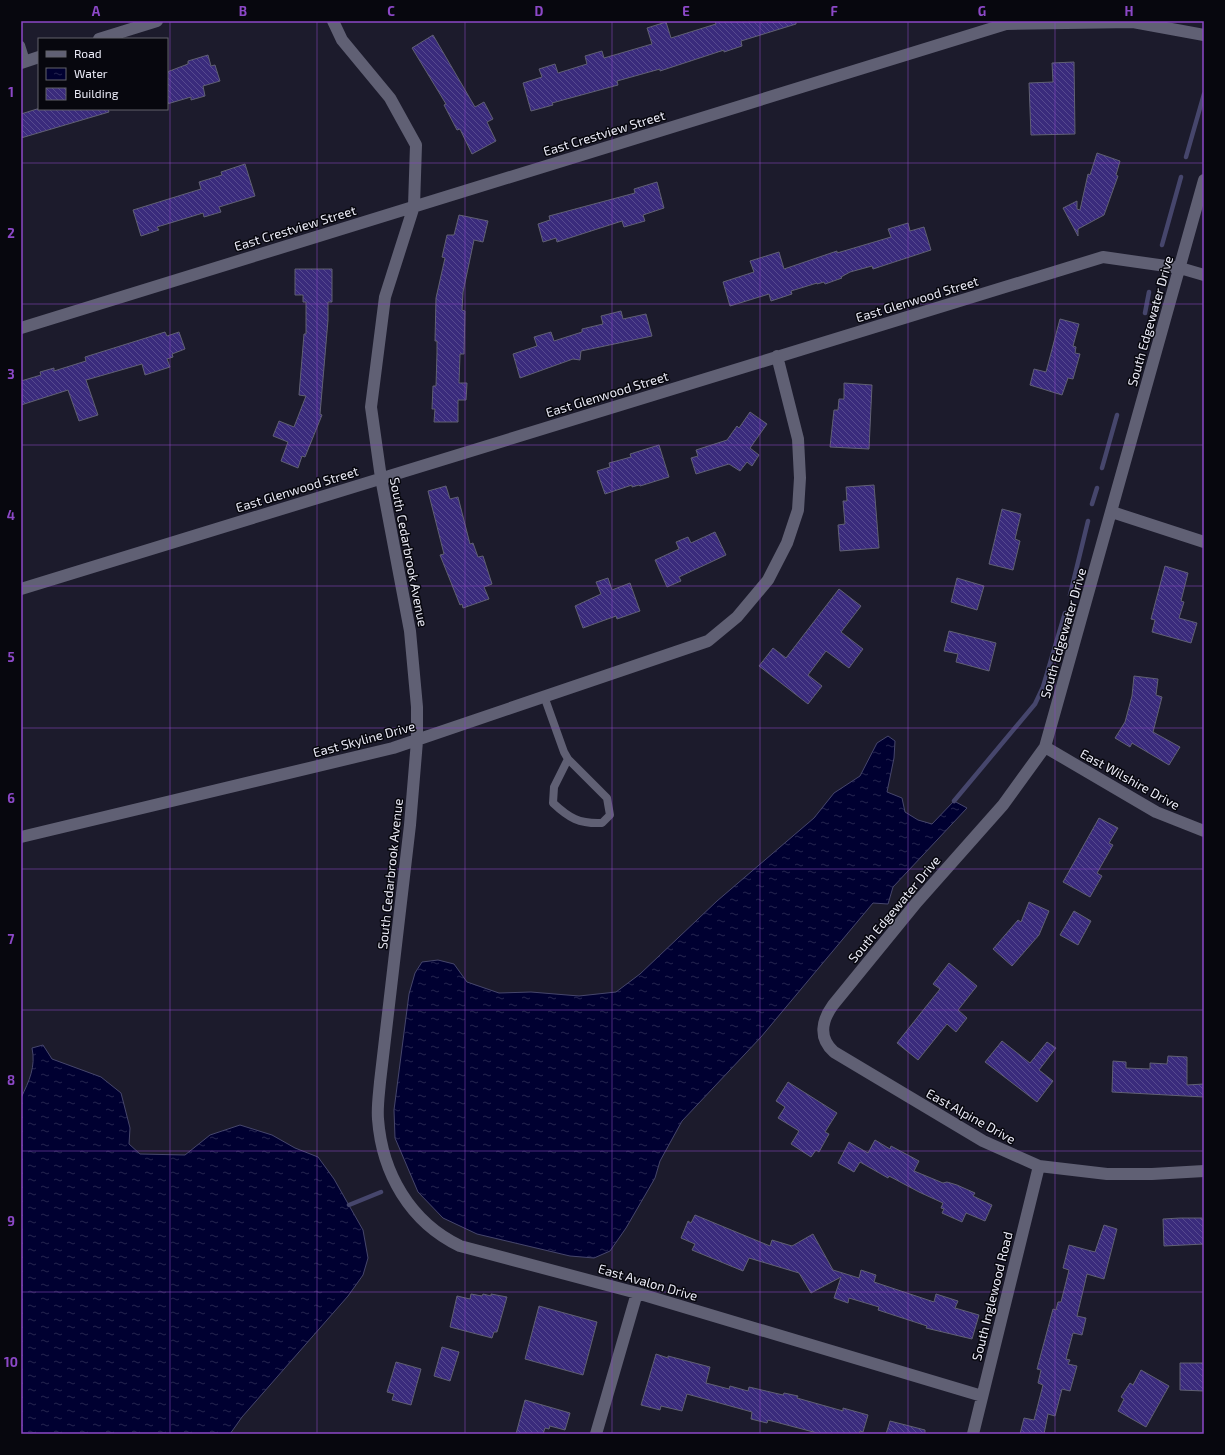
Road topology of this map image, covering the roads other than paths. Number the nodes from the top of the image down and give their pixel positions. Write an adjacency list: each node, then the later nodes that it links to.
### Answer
1 (157, 21): 4 (street)
2 (333, 21): 9 (street, South Cedarbrook Avenue)
3 (1204, 34): 9 (street, East Crestview Street)
4 (102, 38)
5 (21, 45): 7 (lane)
6 (38, 57): 7 (street)
7 (24, 62)
8 (1204, 180): 10 (street, South Edgewater Drive)
9 (414, 206): 12 (street, East Crestview Street); 14 (street, South Cedarbrook Avenue)
10 (1180, 268): 11 (street, East Glenwood Street); 13 (street, East Glenwood Street); 15 (street, South Edgewater Drive)
11 (1204, 275)
12 (21, 328)
13 (777, 356): 14 (street, East Glenwood Street); 18 (street, East Skyline Drive)
14 (381, 478): 17 (street, East Glenwood Street); 19 (street, South Cedarbrook Avenue)
15 (1112, 512): 16 (street); 20 (street, South Edgewater Drive)
16 (1204, 542)
17 (21, 588)
18 (544, 696): 19 (street, East Skyline Drive); 21 (lane)
19 (417, 741): 23 (street, East Skyline Drive); 25 (street, South Cedarbrook Avenue)
20 (1045, 747): 22 (street, East Wilshire Drive); 24 (street, South Edgewater Drive)
21 (568, 759): 21 (lane)
22 (1204, 831)
23 (21, 837)
24 (823, 1028): 26 (street, East Alpine Drive)
25 (377, 1117): 28 (street, East Avalon Drive)
26 (1039, 1166): 27 (street, East Alpine Drive); 29 (street, South Inglewood Road)
27 (1204, 1171)
28 (637, 1293): 29 (street, East Avalon Drive); 30 (street)
29 (982, 1396): 31 (street, South Inglewood Road)
30 (596, 1434)
31 (973, 1434)

